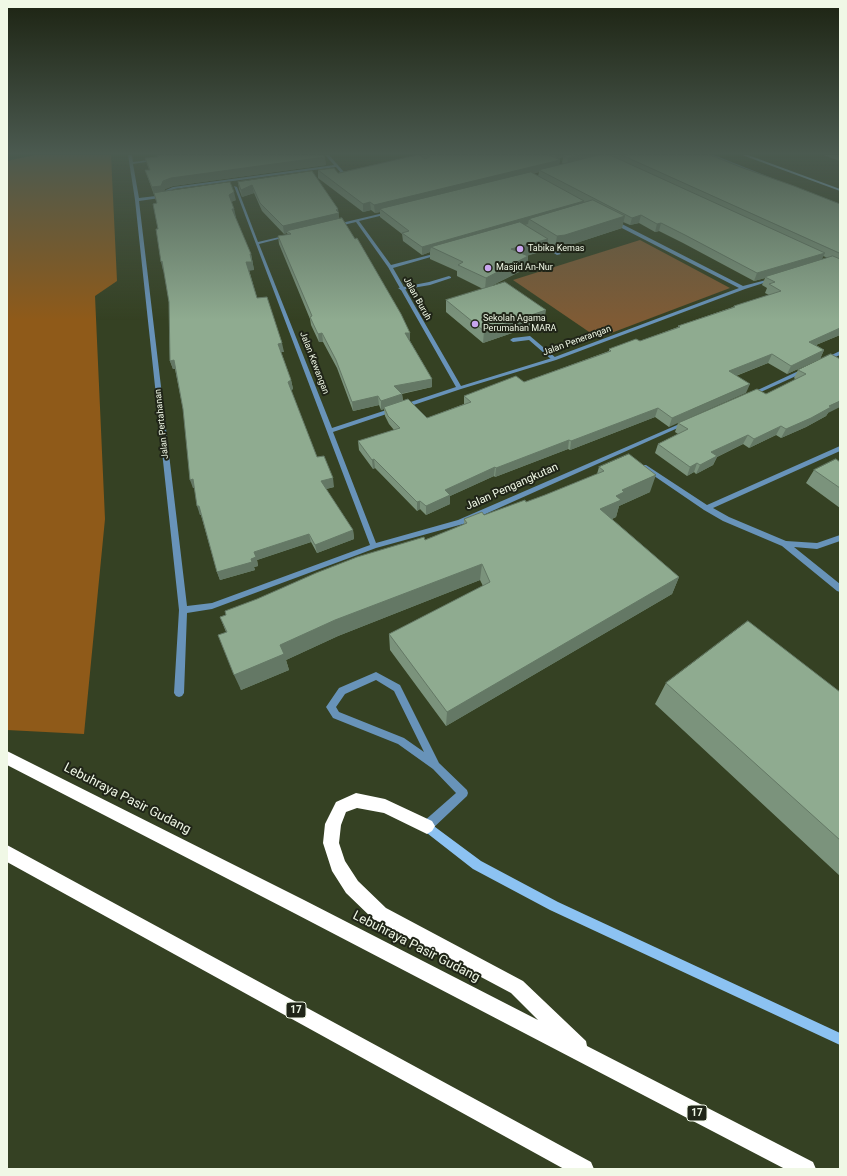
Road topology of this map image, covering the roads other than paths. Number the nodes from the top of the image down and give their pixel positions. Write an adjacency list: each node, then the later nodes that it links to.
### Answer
1 (138, 210): 33 (street, Jalan Pertahanan)
2 (245, 210): 9 (street, Jalan Kewangan)
3 (395, 211): 5 (street)
4 (612, 220): 16 (street)
5 (357, 221): 6 (street); 12 (street, Jalan Buruh)
6 (327, 227)
7 (296, 234): 9 (street)
8 (532, 238): 11 (street)
9 (258, 242): 23 (street, Jalan Kewangan)
10 (444, 252): 12 (street)
11 (559, 254)
12 (390, 267): 15 (street, Jalan Buruh)
13 (449, 277): 15 (street)
14 (779, 277): 16 (street, Jalan Penerangan)
15 (401, 288): 20 (street, Jalan Buruh)
16 (743, 288): 19 (street, Jalan Penerangan)
17 (514, 340): 19 (street)
18 (840, 353): 21 (street)
19 (554, 359): 20 (street, Jalan Penerangan)
20 (459, 388): 23 (street, Jalan Penerangan)
21 (744, 398)
22 (693, 420): 25 (street, Jalan Pengangkutan)
23 (330, 431): 31 (street, Jalan Kewangan)
24 (840, 448): 28 (street)
25 (621, 452): 26 (street); 31 (street, Jalan Pengangkutan)
26 (628, 456)
27 (634, 460): 28 (street)
28 (707, 508): 30 (street)
29 (840, 538): 30 (street)
30 (785, 544): 32 (street)
31 (374, 546): 33 (street, Jalan Pengangkutan)
32 (840, 589)
33 (182, 610): 34 (street, Jalan Pertahanan)
34 (180, 693)
35 (7, 758): 40 (highway, Lebuhraya Pasir Gudang / 17)
36 (436, 766): 36 (street); 37 (street)
37 (427, 826): 39 (street); 40 (highway)
38 (7, 853): 41 (highway, 17)
39 (840, 1039)
40 (588, 1056): 42 (highway, Lebuhraya Pasir Gudang / 17)
41 (584, 1169)
42 (806, 1169)

